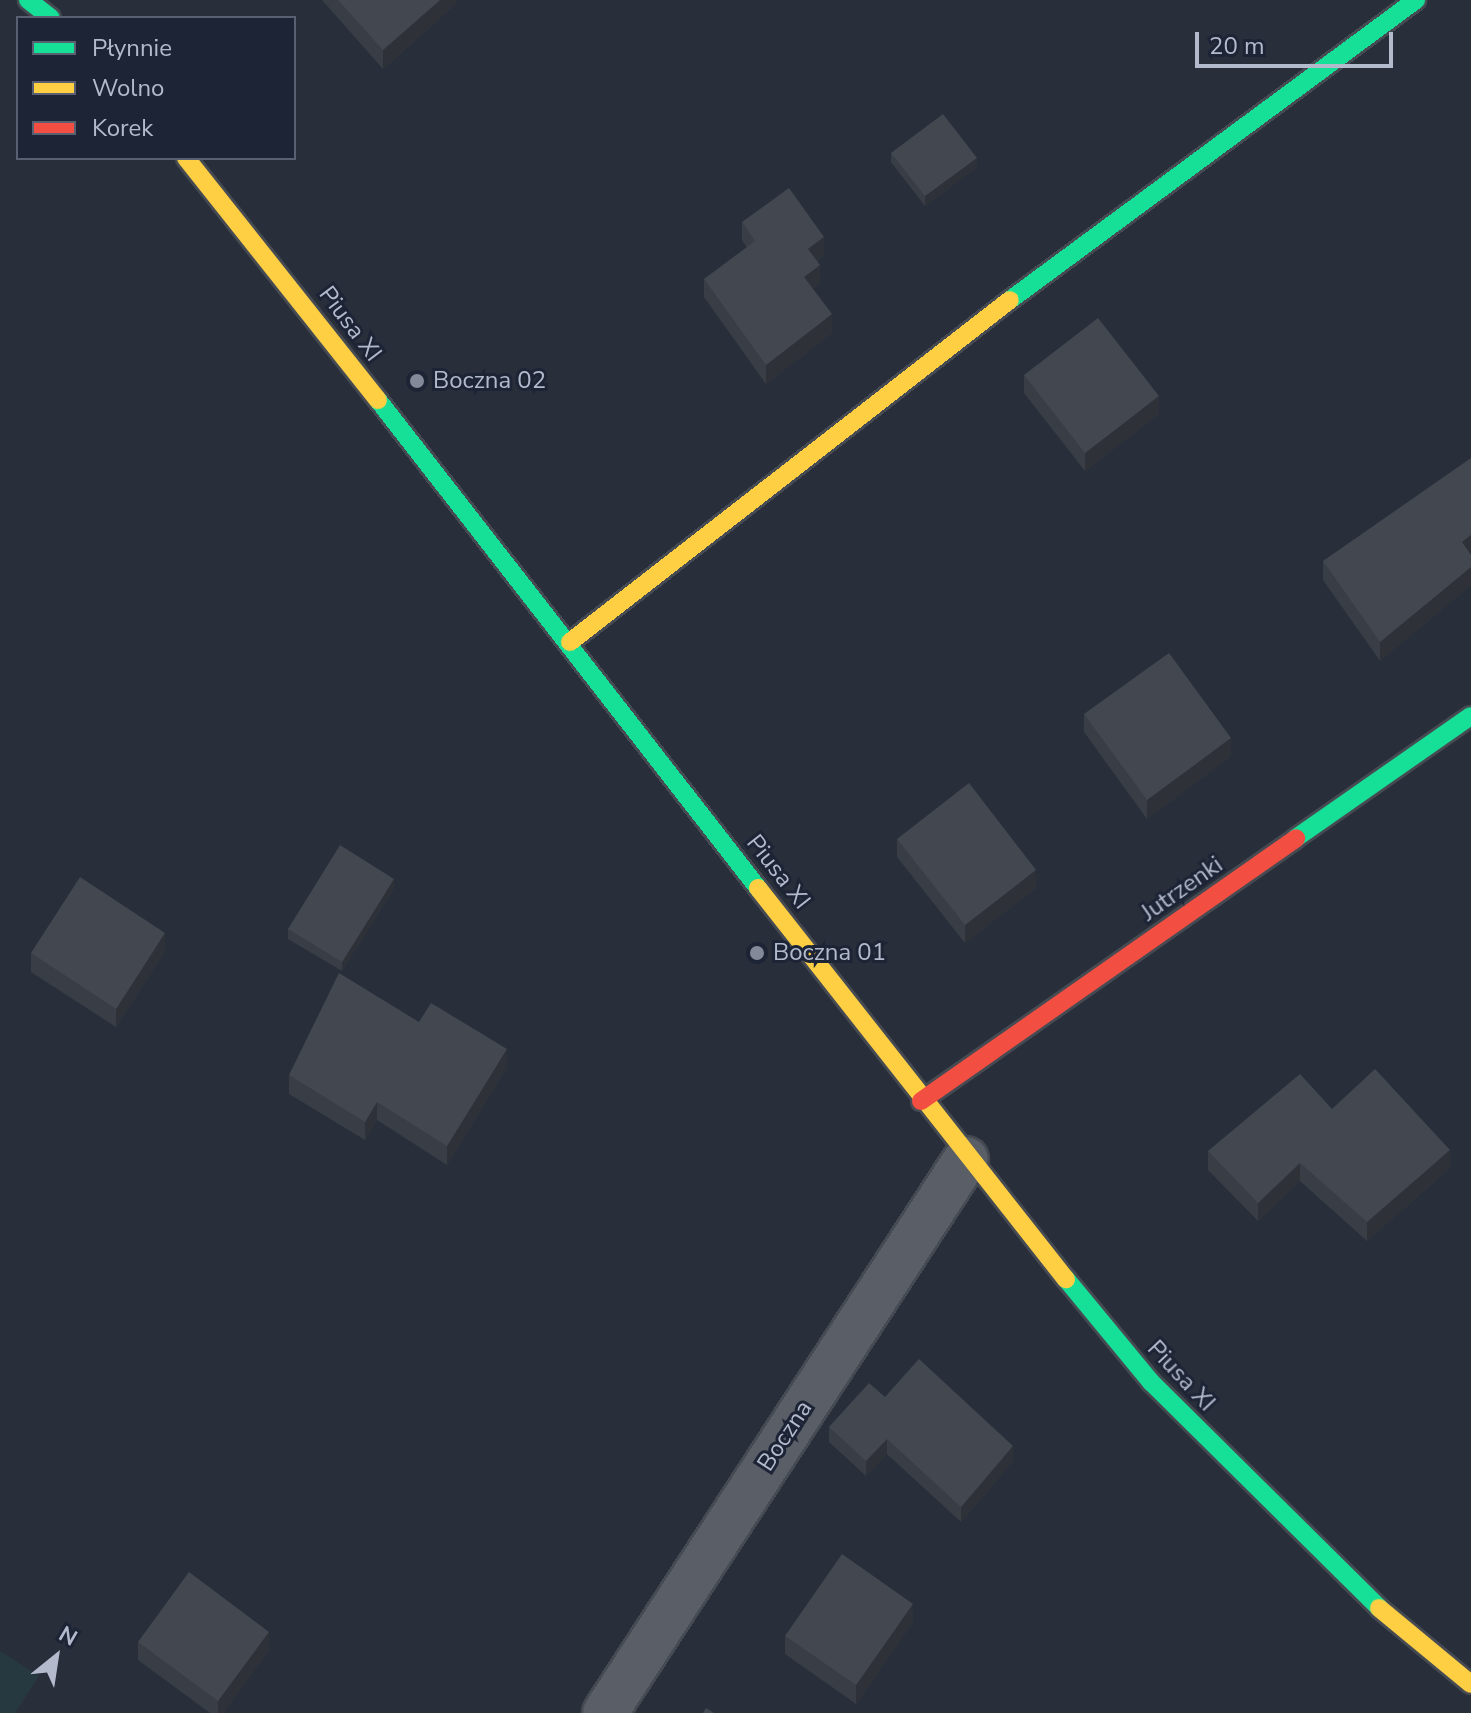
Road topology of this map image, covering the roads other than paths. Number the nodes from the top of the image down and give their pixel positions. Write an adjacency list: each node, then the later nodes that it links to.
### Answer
1 (28, 0): 3 (street)
2 (1416, 0): 5 (street)
3 (48, 16)
4 (188, 160): 5 (street, Piusa XI)
5 (570, 642): 7 (street, Piusa XI)
6 (1471, 716): 7 (street, Jutrzenki)
7 (921, 1101): 8 (street, Piusa XI)
8 (966, 1159): 9 (street, Piusa XI); 10 (street, Boczna)
9 (1471, 1684)
10 (605, 1713)

